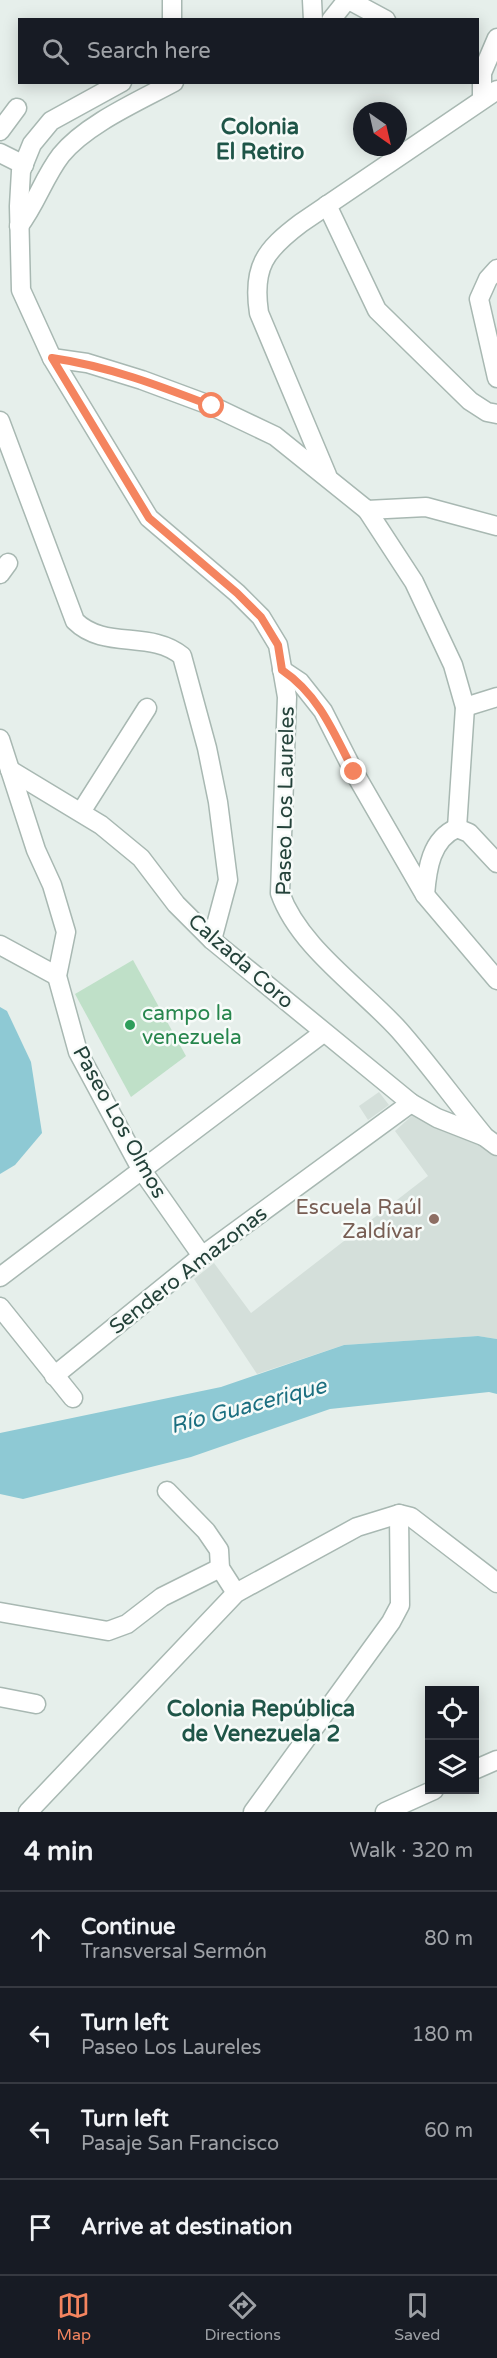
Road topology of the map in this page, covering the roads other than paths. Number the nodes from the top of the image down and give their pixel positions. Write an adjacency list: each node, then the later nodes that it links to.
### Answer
1 (172, 0): 4 (street)
2 (312, 0): 5 (street)
3 (348, 0): 6 (street); 7 (street)
4 (172, 18)
5 (313, 18)
6 (333, 18)
7 (382, 18)
8 (497, 38): 11 (street)
9 (118, 84): 15 (street, Paseo Los Laureles)
10 (170, 84): 17 (street)
11 (483, 90): 16 (street)
12 (17, 108): 13 (street)
13 (0, 131)
14 (0, 153): 15 (street)
15 (24, 165): 17 (street, Paseo Los Laureles)
16 (327, 206): 21 (street); 23 (street)
17 (20, 226): 19 (street, Paseo Los Laureles)
18 (497, 269): 20 (street)
19 (52, 358): 23 (street); 26 (street, Paseo Los Laureles)
20 (497, 378)
21 (497, 414)
22 (0, 421): 36 (street)
23 (327, 475): 24 (street)
24 (367, 510): 25 (street); 28 (street)
25 (497, 526)
26 (282, 670): 35 (street); 42 (street, Paseo Los Laureles)
27 (497, 697): 28 (street)
28 (465, 707): 33 (street)
29 (147, 708): 32 (street)
30 (0, 739): 31 (street, Paseo Los Olmos)
31 (10, 770): 32 (street, Calzada Coro); 38 (street, Paseo Los Olmos)
32 (81, 812): 36 (street, Calzada Coro)
33 (457, 828): 34 (street); 35 (street)
34 (497, 863)
35 (425, 895): 39 (street)
36 (212, 940): 40 (street, Calzada Coro)
37 (0, 945): 38 (street)
38 (57, 976): 43 (street, Paseo Los Olmos)
39 (497, 980)
40 (324, 1033): 41 (street, Calzada Coro); 43 (street)
41 (411, 1103): 42 (street, Calzada Coro); 44 (street, Sendero Amazonas)
42 (491, 1142)
43 (141, 1169): 44 (street, Paseo Los Olmos); 45 (street)
44 (202, 1256): 47 (street, Sendero Amazonas)
45 (0, 1277)
46 (0, 1306): 47 (street)
47 (54, 1376): 48 (street)
48 (74, 1398)
49 (167, 1491): 51 (street)
50 (399, 1514): 52 (street); 53 (street); 61 (street)
51 (220, 1568): 53 (street); 54 (street)
52 (497, 1583)
53 (236, 1593): 60 (street)
54 (0, 1611)
55 (0, 1697): 56 (street)
56 (36, 1704)
57 (497, 1760): 58 (street)
58 (479, 1768)
59 (425, 1794): 62 (street)
60 (28, 1812)
61 (252, 1812)
62 (385, 1812)

